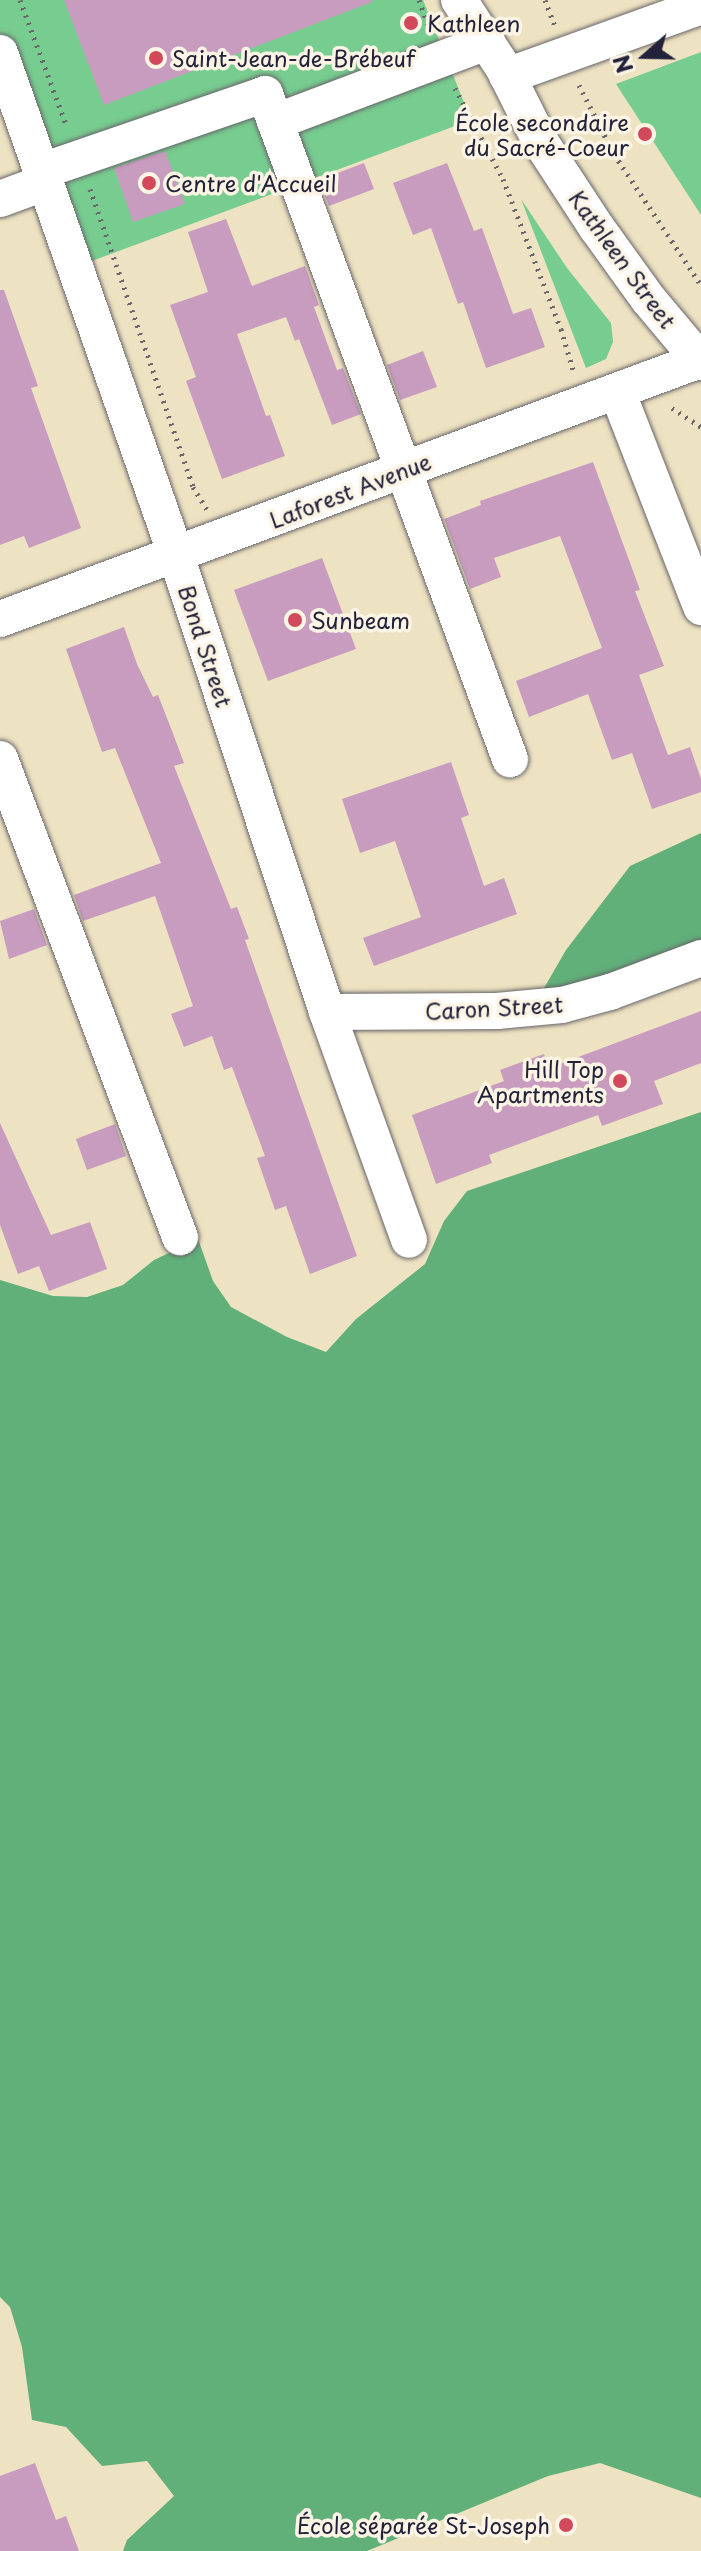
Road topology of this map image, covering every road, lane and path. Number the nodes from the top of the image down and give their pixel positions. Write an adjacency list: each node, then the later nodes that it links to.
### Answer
1 (20, 0): 12 (path)
2 (419, 0): 9 (path)
3 (459, 0): 10 (street, Kathleen Street)
4 (491, 0): 10 (street, Kathleen Street)
5 (545, 0): 8 (path)
6 (701, 6): 8 (street)
7 (0, 53): 13 (street, Bond Street)
8 (566, 55): 10 (street); 15 (path)
9 (442, 60): 10 (street); 11 (street); 17 (path)
10 (499, 63): 16 (street, Kathleen Street)
11 (275, 122): 12 (street); 18 (street)
12 (79, 158): 13 (street); 19 (path)
13 (44, 176): 14 (street); 20 (street, Bond Street)
14 (0, 199)
15 (701, 285)
16 (700, 361): 17 (street, Laforest Avenue)
17 (600, 397): 18 (street, Laforest Avenue); 21 (street)
18 (401, 471): 19 (street, Laforest Avenue); 24 (street)
19 (218, 539): 20 (street, Laforest Avenue)
20 (176, 555): 22 (street, Laforest Avenue); 26 (street, Bond Street)
21 (701, 607)
22 (0, 619)
23 (0, 759): 27 (street)
24 (510, 759)
25 (701, 958): 26 (street, Caron Street)
26 (327, 1012): 28 (street, Bond Street)
27 (180, 1237)
28 (409, 1240)

